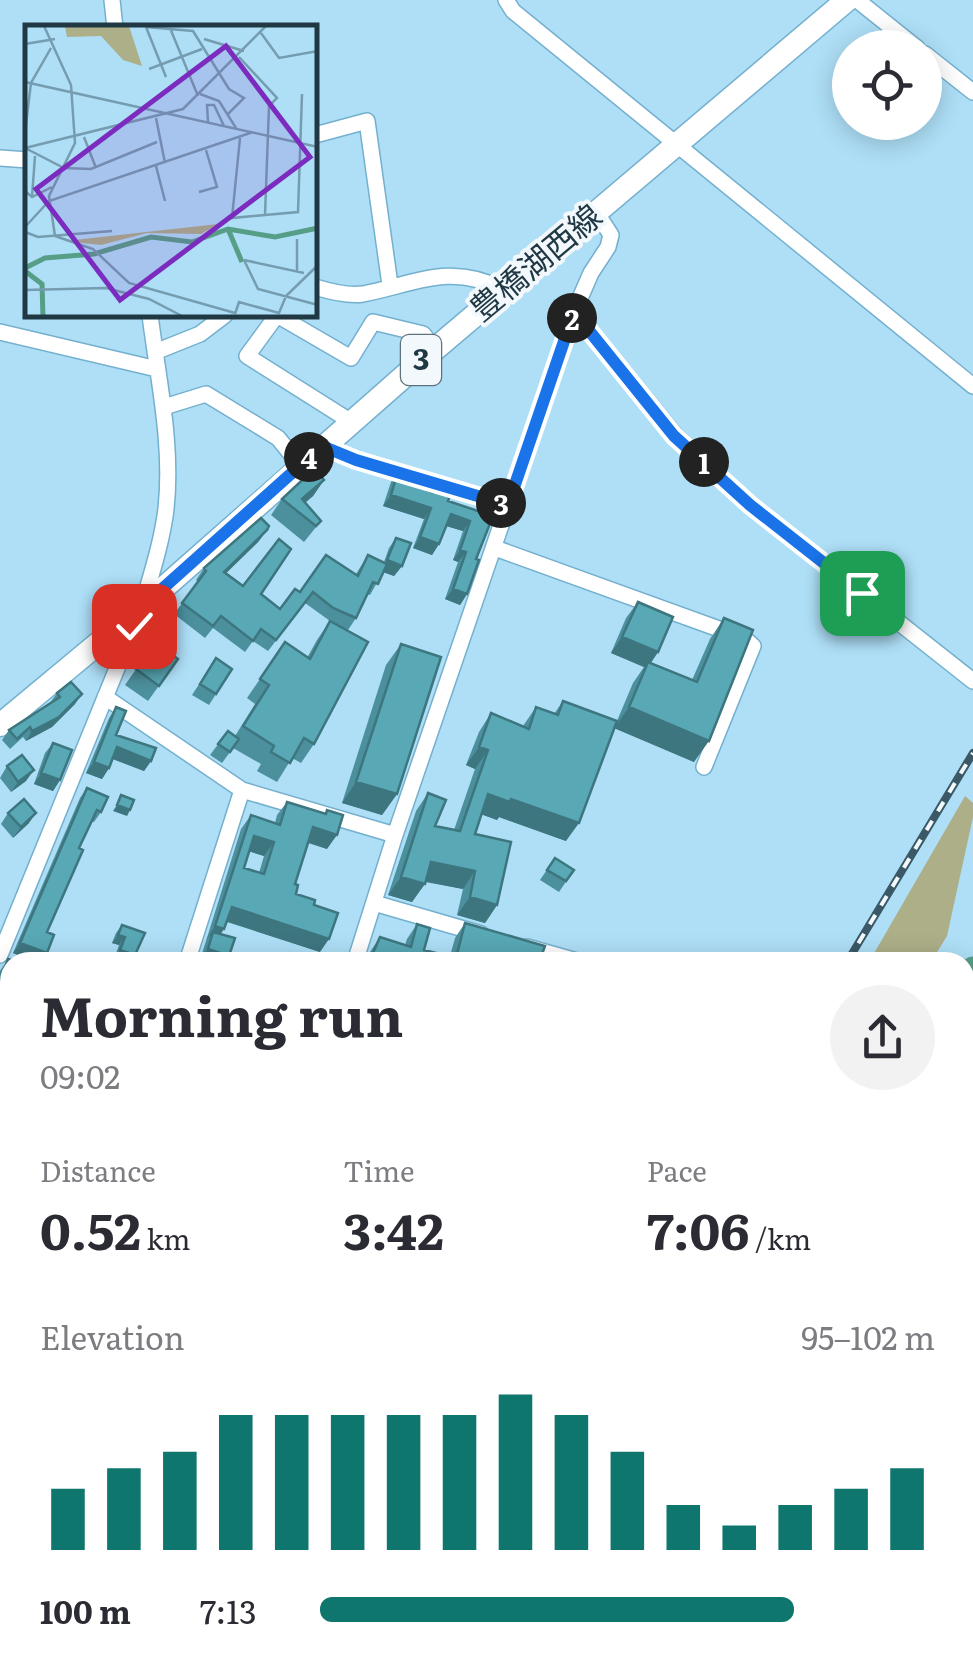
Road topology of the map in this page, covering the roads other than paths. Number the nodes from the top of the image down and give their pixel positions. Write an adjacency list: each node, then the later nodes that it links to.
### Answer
1 (112, 0): 5 (street)
2 (506, 0): 10 (street)
3 (847, 0): 10 (main road, 豊橋湖西線 / 3)
4 (857, 0): 6 (street)
5 (115, 25)
6 (894, 30)
7 (942, 67): 8 (street)
8 (973, 92)
9 (318, 134): 14 (street)
10 (675, 145): 13 (main road, 豊橋湖西線 / 3); 25 (street)
11 (0, 158): 12 (street)
12 (25, 160)
13 (596, 212): 16 (main road, 豊橋湖西線 / 3); 17 (street)
14 (390, 285): 15 (street); 16 (street)
15 (318, 287)
16 (504, 290): 23 (main road, 豊橋湖西線 / 3)
17 (574, 312): 30 (street); 33 (street)
18 (150, 318): 24 (street)
19 (221, 318): 24 (street)
20 (276, 318): 27 (street)
21 (280, 318): 23 (street)
22 (0, 332): 24 (street)
23 (435, 349): 27 (main road, 豊橋湖西線 / 3)
24 (156, 360): 26 (street)
25 (973, 386)
26 (164, 407): 29 (street); 32 (street)
27 (350, 421): 28 (main road, 豊橋湖西線 / 3)
28 (322, 446): 29 (main road, 豊橋湖西線 / 3); 30 (street)
29 (300, 465): 32 (main road, 豊橋湖西線 / 3)
30 (508, 505): 31 (street)
31 (495, 548): 36 (street); 38 (street)
32 (142, 607): 34 (street); 35 (main road, 豊橋湖西線 / 3)
33 (973, 681)
34 (105, 698): 37 (street); 40 (street)
35 (0, 726)
36 (704, 767)
37 (242, 790): 38 (street); 41 (street)
38 (395, 835): 39 (street)
39 (374, 903): 42 (street); 43 (street)
40 (2, 952)
41 (190, 952)
42 (358, 952)
43 (545, 952)

